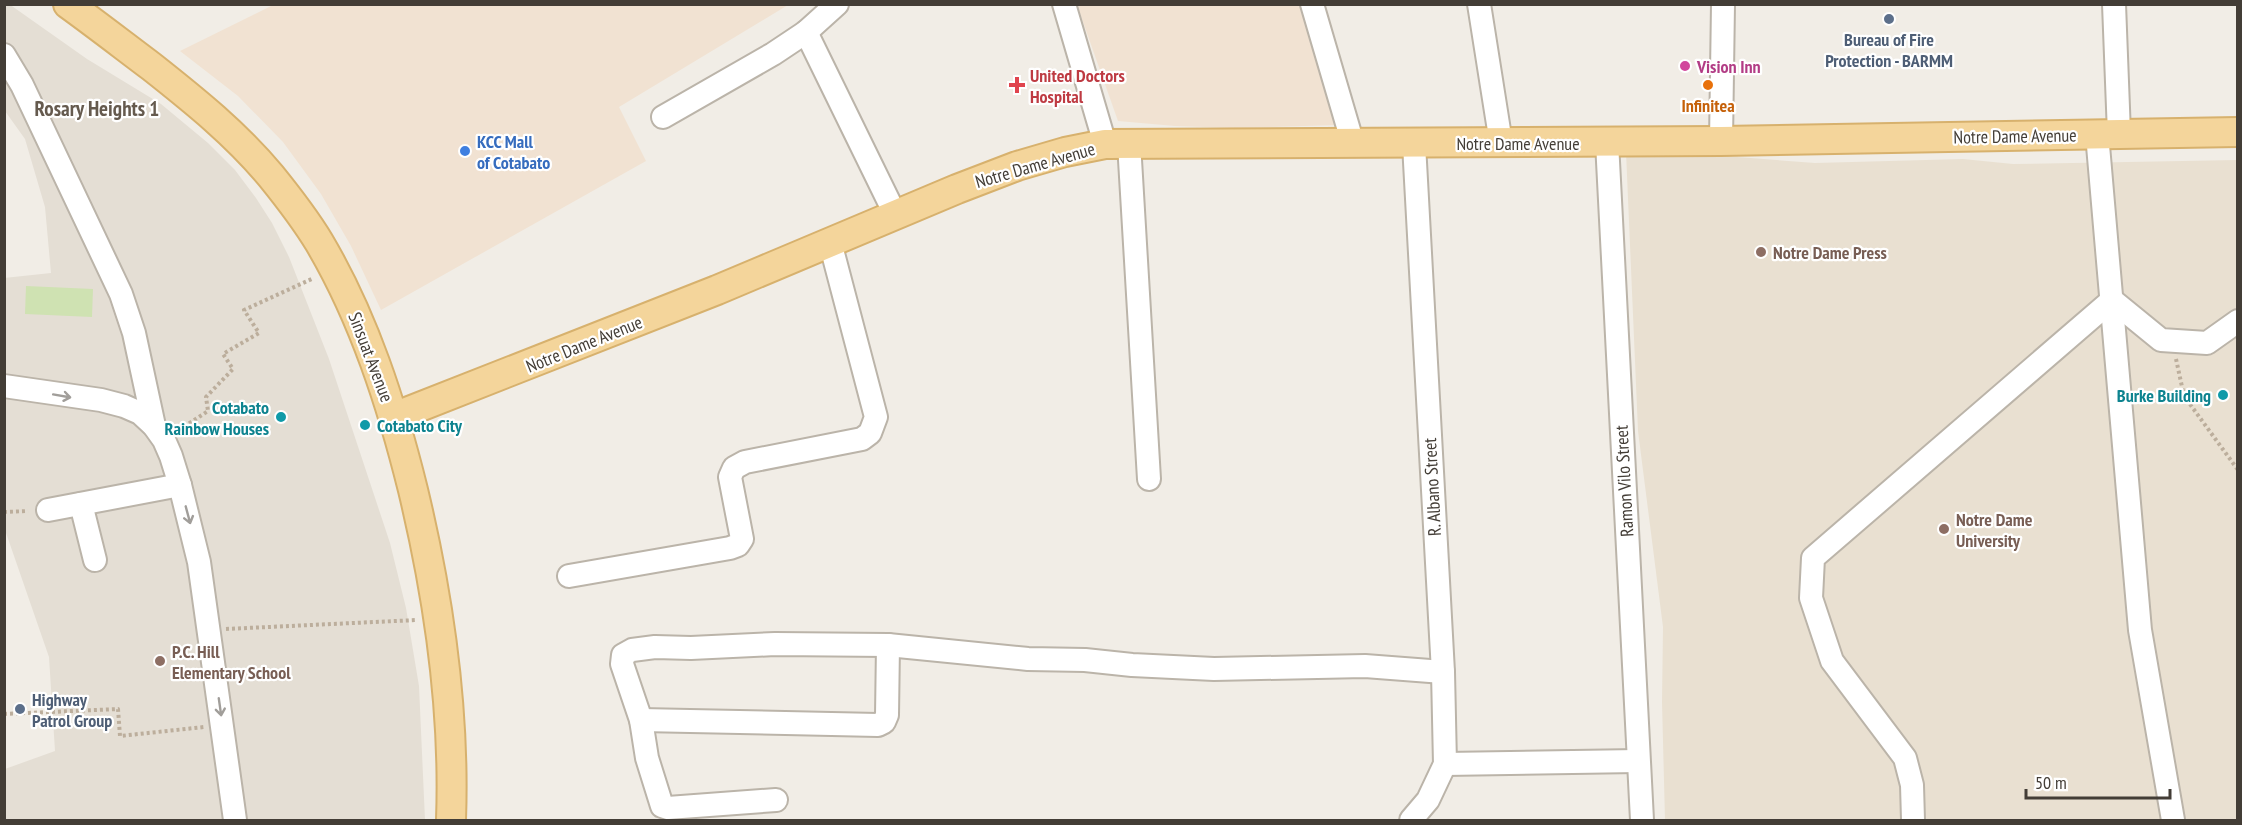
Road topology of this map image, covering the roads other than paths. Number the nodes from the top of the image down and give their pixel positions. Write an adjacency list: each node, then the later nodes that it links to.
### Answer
1 (68, 4): 24 (main road, Sinsuat Avenue)
2 (837, 4): 8 (street)
3 (1064, 4): 16 (street)
4 (1312, 4): 17 (street)
5 (1479, 4): 15 (street)
6 (1723, 4): 13 (street)
7 (2114, 4): 12 (street)
8 (806, 32): 10 (street); 19 (street)
9 (4, 55): 25 (street)
10 (663, 117)
11 (2238, 132): 12 (main road, Notre Dame Avenue)
12 (2108, 134): 13 (main road, Notre Dame Avenue); 21 (street)
13 (1721, 141): 14 (main road, Notre Dame Avenue)
14 (1607, 142): 15 (main road, Notre Dame Avenue); 35 (street, Ramon Vilo Street)
15 (1501, 143): 18 (main road, Notre Dame Avenue)
16 (1117, 144): 17 (main road, Notre Dame Avenue); 19 (main road, Notre Dame Avenue); 26 (street)
17 (1353, 144): 18 (main road, Notre Dame Avenue)
18 (1414, 144): 33 (street, R. Albano Street)
19 (895, 214): 20 (main road, Notre Dame Avenue)
20 (830, 242): 24 (main road, Notre Dame Avenue); 31 (street)
21 (2112, 300): 22 (street); 42 (street); 43 (street)
22 (2238, 321)
23 (4, 386): 25 (street, one-way to 25)
24 (394, 417): 39 (main road, Sinsuat Avenue)
25 (163, 431): 27 (street)
26 (1149, 479)
27 (180, 485): 28 (street); 38 (street, one-way to 38)
28 (81, 504): 29 (street); 30 (street)
29 (48, 510)
30 (95, 560)
31 (569, 576)
32 (888, 645): 33 (street); 34 (street); 34 (street)
33 (1443, 672): 36 (street, R. Albano Street)
34 (640, 720): 37 (street)
35 (1638, 761): 36 (street); 41 (street, Ramon Vilo Street)
36 (1445, 764): 40 (street, R. Albano Street)
37 (776, 800)
38 (235, 820)
39 (451, 820)
40 (1411, 820)
41 (1642, 820)
42 (1913, 820)
43 (2174, 820)

